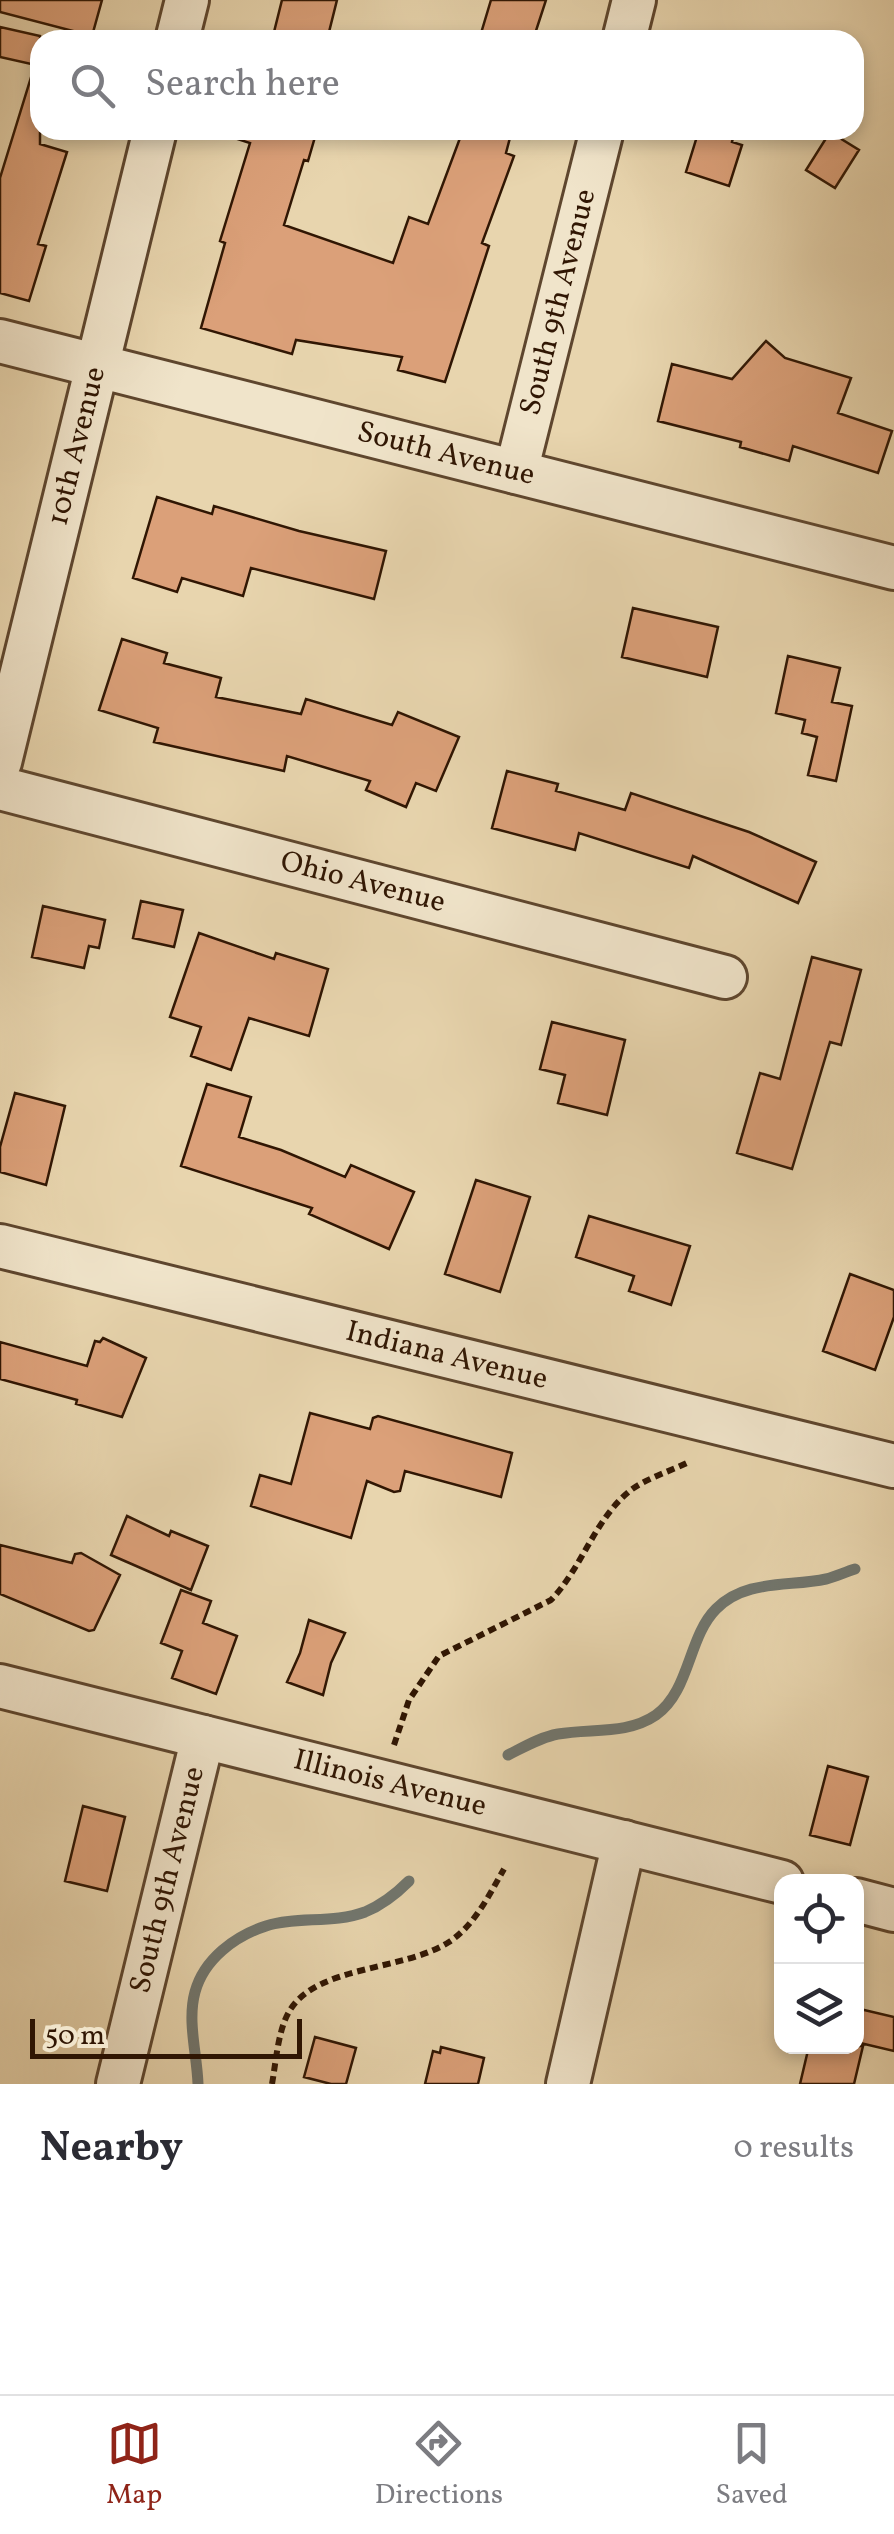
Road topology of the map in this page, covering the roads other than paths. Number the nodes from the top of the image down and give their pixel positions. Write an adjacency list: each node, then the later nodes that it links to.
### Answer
1 (187, 0): 3 (street)
2 (634, 0): 4 (street)
3 (180, 30)
4 (626, 30)
5 (153, 140): 8 (street, 10th Avenue)
6 (599, 140): 9 (street, South 9th Avenue)
7 (0, 342): 8 (street, South Avenue)
8 (97, 366): 9 (street, South Avenue); 11 (street, 10th Avenue)
9 (516, 472): 10 (street, South Avenue)
10 (894, 568)
11 (0, 762)
12 (0, 788): 13 (street, Ohio Avenue)
13 (724, 977)
14 (0, 1246): 15 (street, Indiana Avenue)
15 (894, 1466)
16 (0, 1686): 17 (street, Illinois Avenue)
17 (203, 1736): 18 (street, Illinois Avenue); 22 (street, South 9th Avenue)
18 (624, 1842): 19 (street, Illinois Avenue); 23 (street)
19 (774, 1880)
20 (864, 1902): 21 (street)
21 (894, 1910)
22 (118, 2084)
23 (568, 2084)

